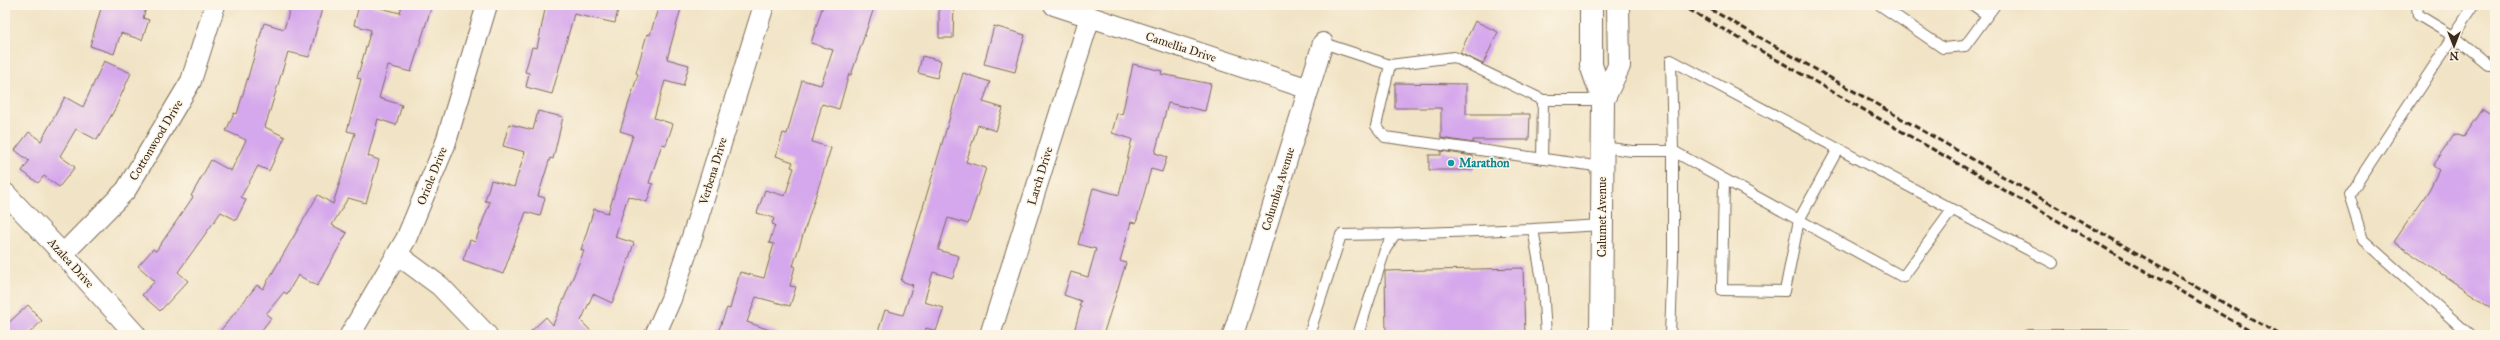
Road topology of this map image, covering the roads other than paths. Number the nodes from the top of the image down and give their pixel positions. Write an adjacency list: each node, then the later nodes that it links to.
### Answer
1 (215, 5): 32 (street, Cottonwood Drive)
2 (488, 5): 33 (street, Oriole Drive)
3 (764, 5): 38 (street, Verbena Drive)
4 (1054, 5): 13 (street, Camellia Drive)
5 (1591, 5): 20 (main road, Calumet Avenue)
6 (1618, 5): 20 (main road, Calumet Avenue)
7 (1880, 5): 12 (lane)
8 (1973, 5): 12 (lane)
9 (1995, 5): 12 (lane)
10 (2417, 5): 14 (lane)
11 (2474, 5): 14 (lane)
12 (1987, 15)
13 (1090, 17): 18 (street, Camellia Drive); 39 (street, Larch Drive)
14 (2453, 36): 16 (lane); 48 (lane)
15 (1323, 43): 17 (lane); 18 (street, Columbia Avenue)
16 (2495, 64)
17 (1390, 65): 19 (lane); 24 (lane)
18 (1309, 89): 40 (street, Columbia Avenue)
19 (1543, 100): 20 (lane); 24 (lane)
20 (1603, 100): 23 (main road, Calumet Avenue)
21 (1838, 149): 22 (lane); 27 (lane); 28 (lane)
22 (1673, 151): 23 (lane); 25 (lane); 45 (lane)
23 (1603, 157): 24 (lane); 29 (main road, Calumet Avenue)
24 (1542, 159)
25 (1724, 179): 28 (lane); 28 (lane)
26 (5, 193): 32 (street, Azalea Drive)
27 (1952, 210): 28 (lane); 34 (lane)
28 (1799, 220)
29 (1602, 225): 30 (lane); 44 (main road, Calumet Avenue)
30 (1532, 229): 31 (lane); 43 (lane)
31 (1395, 234): 41 (lane); 42 (lane)
32 (63, 254): 35 (street, Azalea Drive)
33 (398, 255): 36 (street, Oriole Drive); 37 (street)
34 (2052, 263)
35 (136, 335)
36 (350, 335)
37 (487, 335)
38 (655, 335)
39 (990, 335)
40 (1233, 335)
41 (1309, 335)
42 (1358, 335)
43 (1546, 335)
44 (1602, 335)
45 (1670, 335)
46 (2028, 335): 47 (lane)
47 (2128, 335)
48 (2470, 335)

